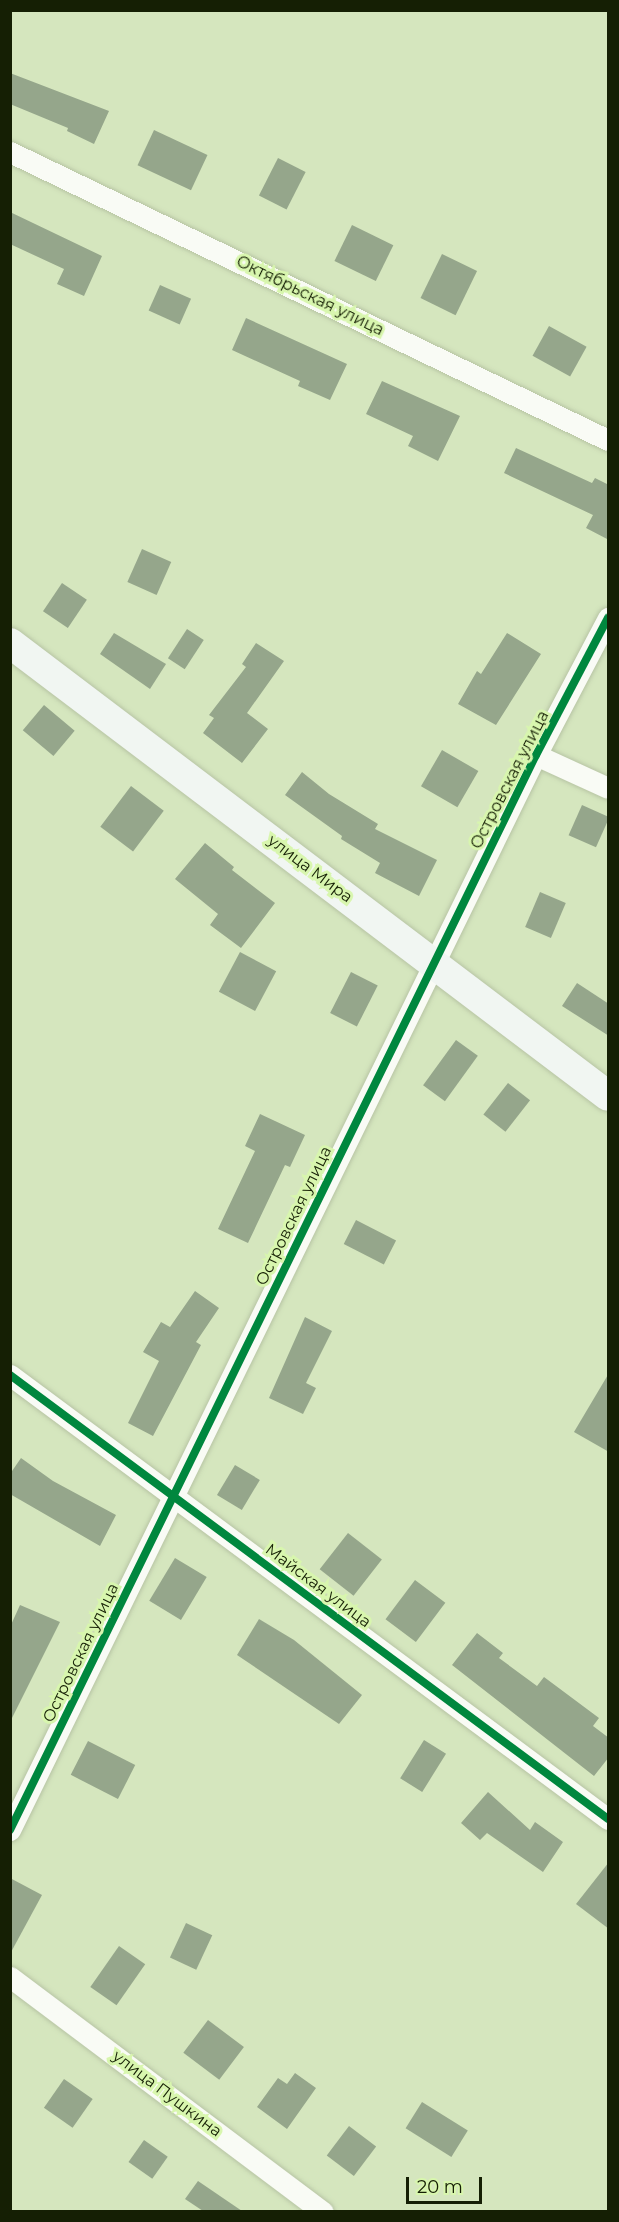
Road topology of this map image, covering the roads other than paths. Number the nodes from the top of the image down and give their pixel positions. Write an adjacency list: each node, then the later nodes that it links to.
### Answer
1 (10, 152): 2 (street, Октябрьская улица)
2 (609, 440)
3 (609, 618): 5 (street, Островская улица)
4 (10, 643): 7 (main road, улица Мира)
5 (536, 755): 6 (street); 7 (street, Островская улица)
6 (609, 788)
7 (435, 963): 8 (main road, улица Мира); 10 (street, Островская улица)
8 (609, 1095)
9 (10, 1375): 10 (street, Майская улица)
10 (172, 1494): 11 (street, Майская улица); 12 (street, Островская улица)
11 (609, 1819)
12 (10, 1830)
13 (10, 1977): 14 (street, улица Пушкина)
14 (323, 2211)

